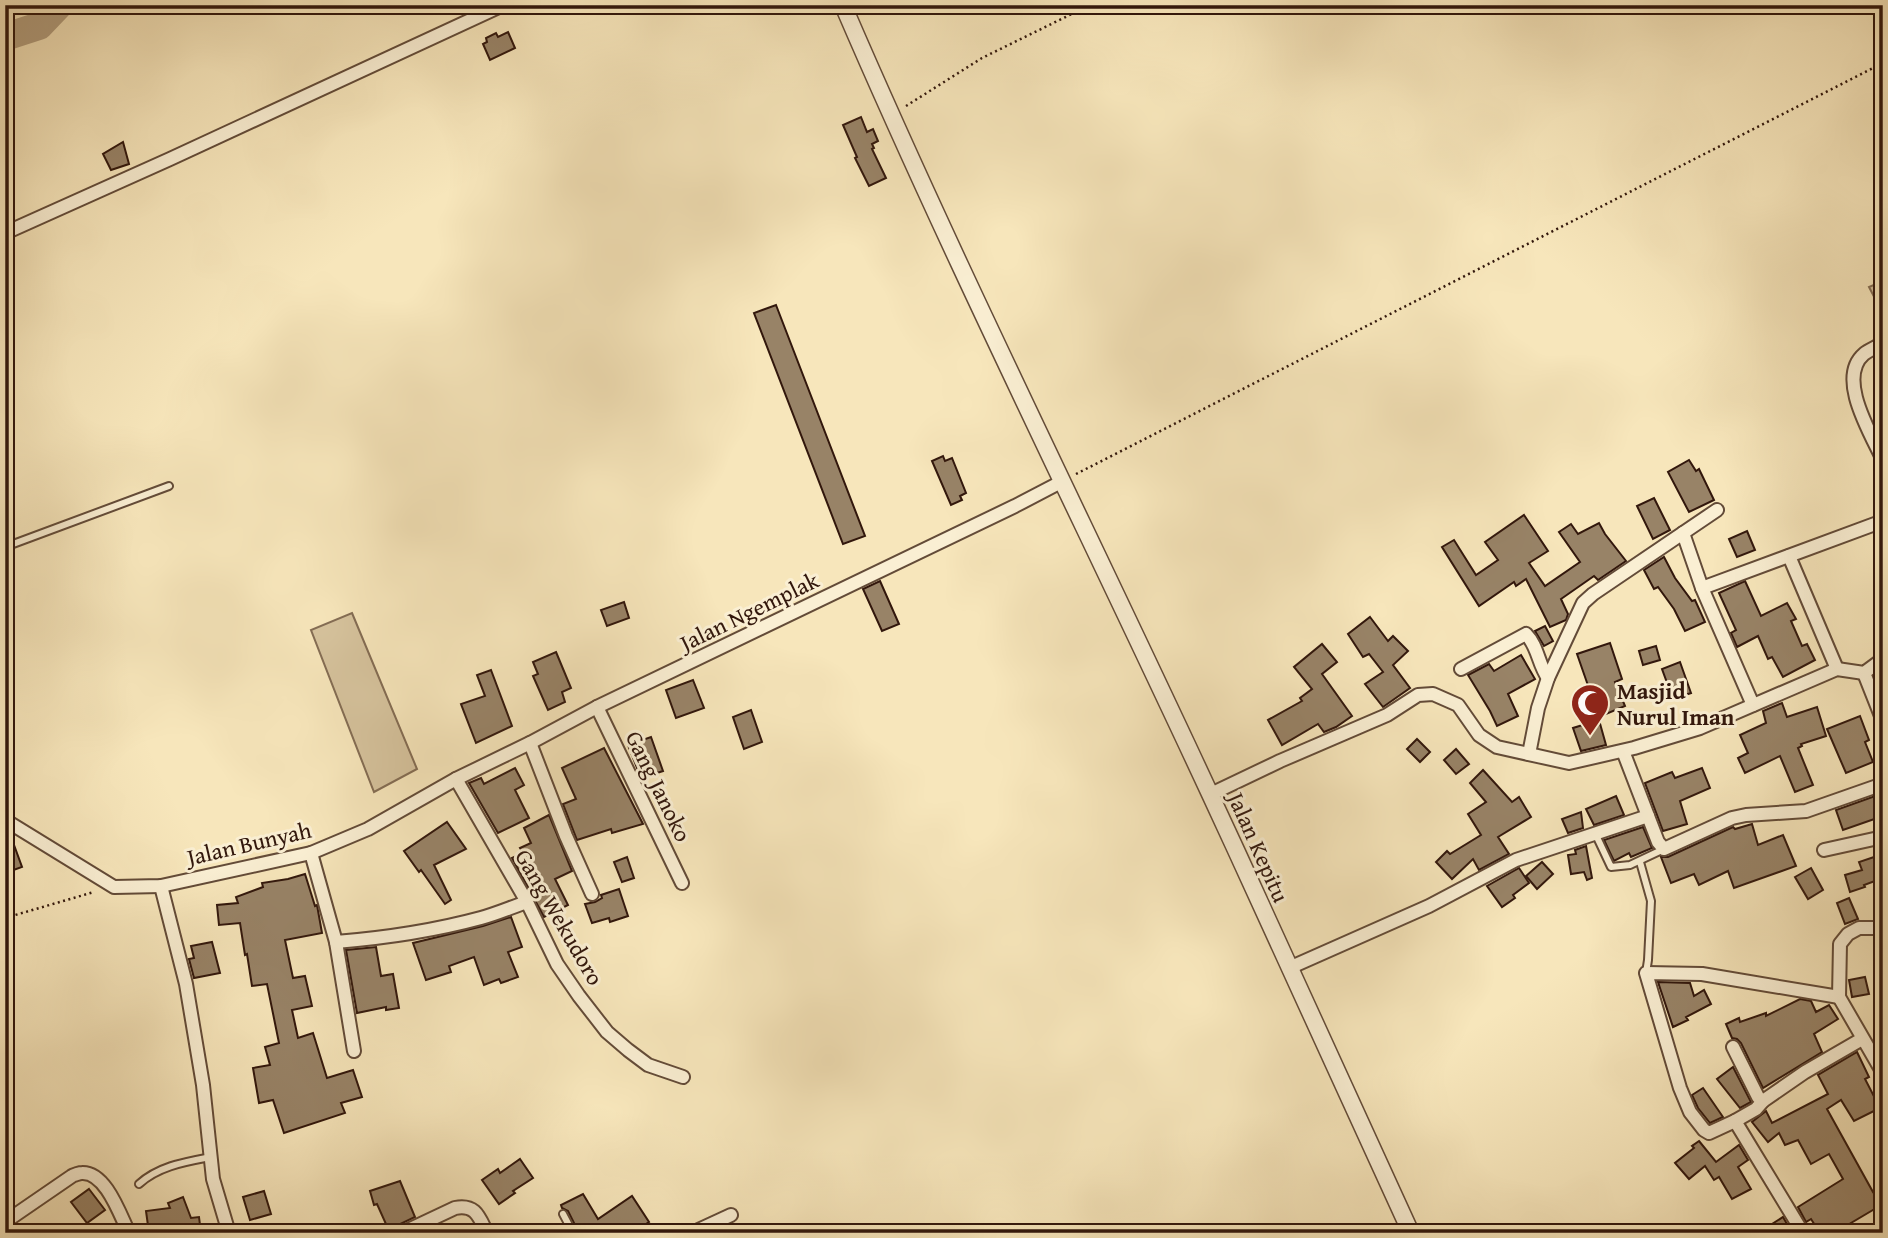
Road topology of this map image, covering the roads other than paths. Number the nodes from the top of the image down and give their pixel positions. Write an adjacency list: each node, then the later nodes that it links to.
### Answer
1 (503, 5): 3 (street)
2 (843, 5): 6 (street, Jalan Kepitu)
3 (5, 233)
4 (1883, 343): 5 (street)
5 (1883, 460)
6 (1061, 482): 20 (street, Jalan Ngemplak); 27 (street, Jalan Kepitu)
7 (169, 486): 11 (lane)
8 (1717, 510): 10 (street)
9 (1883, 521): 12 (street)
10 (1683, 533): 13 (street); 18 (street)
11 (5, 547)
12 (1788, 556): 13 (street); 16 (street)
13 (1702, 588): 19 (street)
14 (1883, 659): 17 (street)
15 (1461, 669): 18 (street)
16 (1837, 669): 17 (street); 19 (street)
17 (1864, 673): 21 (street)
18 (1548, 678): 24 (street)
19 (1753, 705): 23 (street)
20 (597, 707): 22 (street, Jalan Ngemplak); 36 (street, Gang Janoko)
21 (1883, 721)
22 (530, 743): 25 (street, Jalan Ngemplak); 38 (street)
23 (1623, 751): 24 (street); 28 (street)
24 (1529, 754): 27 (street)
25 (456, 779): 34 (street, Jalan Bunyah); 39 (street, Gang Wekudoro)
26 (1883, 784): 32 (street)
27 (1210, 794): 42 (street, Jalan Kepitu)
28 (1648, 816): 30 (street); 32 (street)
29 (5, 820): 37 (street, Jalan Bunyah)
30 (1595, 833): 35 (lane); 42 (street)
31 (1883, 837): 33 (street)
32 (1664, 849): 35 (lane)
33 (1824, 850)
34 (311, 853): 37 (street, Jalan Bunyah); 41 (street)
35 (1640, 862): 43 (lane)
36 (682, 883)
37 (161, 886): 52 (street)
38 (592, 894)
39 (527, 902): 41 (street); 49 (street, Gang Wekudoro)
40 (1883, 928): 44 (street)
41 (336, 942): 47 (street)
42 (1289, 968): 63 (street, Jalan Kepitu)
43 (1646, 973): 44 (street); 51 (street)
44 (1839, 997): 45 (street)
45 (1862, 1039): 48 (street); 50 (street)
46 (1733, 1047): 50 (street)
47 (355, 1051)
48 (1883, 1073)
49 (683, 1077)
50 (1763, 1101): 51 (street)
51 (1735, 1121): 64 (street)
52 (211, 1157): 53 (lane); 58 (street)
53 (139, 1184)
54 (563, 1214): 61 (lane)
55 (731, 1216): 62 (street)
56 (5, 1222): 57 (street)
57 (129, 1233)
58 (229, 1233)
59 (402, 1233): 60 (street)
60 (488, 1233)
61 (573, 1233)
62 (692, 1233)
63 (1411, 1233)
64 (1803, 1233)

